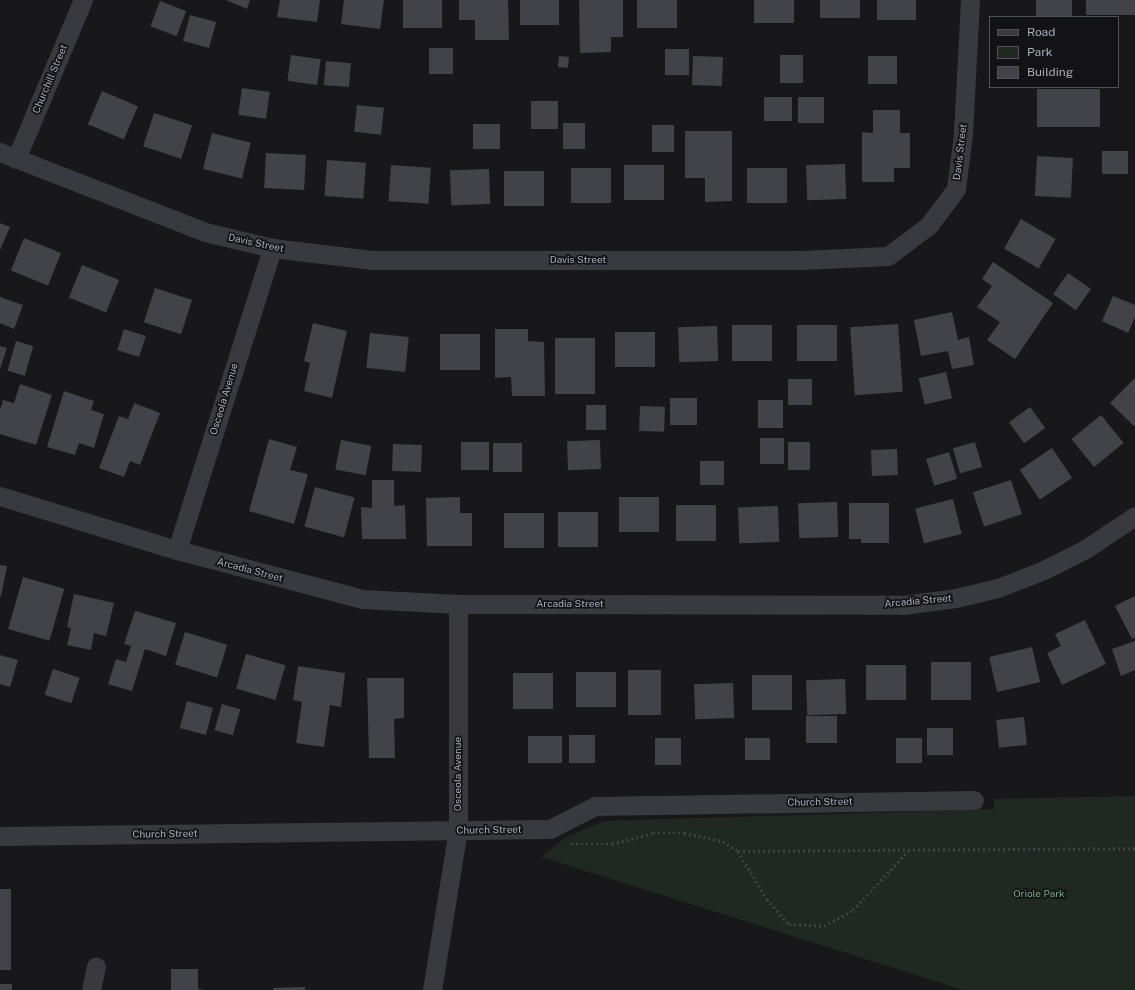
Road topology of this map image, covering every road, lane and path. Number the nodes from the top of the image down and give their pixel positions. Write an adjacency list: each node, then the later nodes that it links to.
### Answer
1 (83, 0): 3 (street, Churchill Street)
2 (970, 0): 4 (street, Davis Street)
3 (8, 155): 4 (street, Davis Street)
4 (272, 248): 7 (street, Osceola Avenue)
5 (0, 496): 7 (street, Arcadia Street)
6 (1135, 516): 8 (street, Arcadia Street)
7 (177, 550): 8 (street, Arcadia Street)
8 (458, 604): 10 (street, Osceola Avenue)
9 (974, 800): 10 (street, Church Street)
10 (458, 830): 11 (street, Church Street); 18 (street, Osceola Avenue)
11 (0, 836)
12 (571, 844): 15 (path)
13 (1135, 848): 14 (path)
14 (909, 850): 15 (path); 15 (path)
15 (738, 851)
16 (96, 966): 17 (street)
17 (91, 990)
18 (432, 990)

